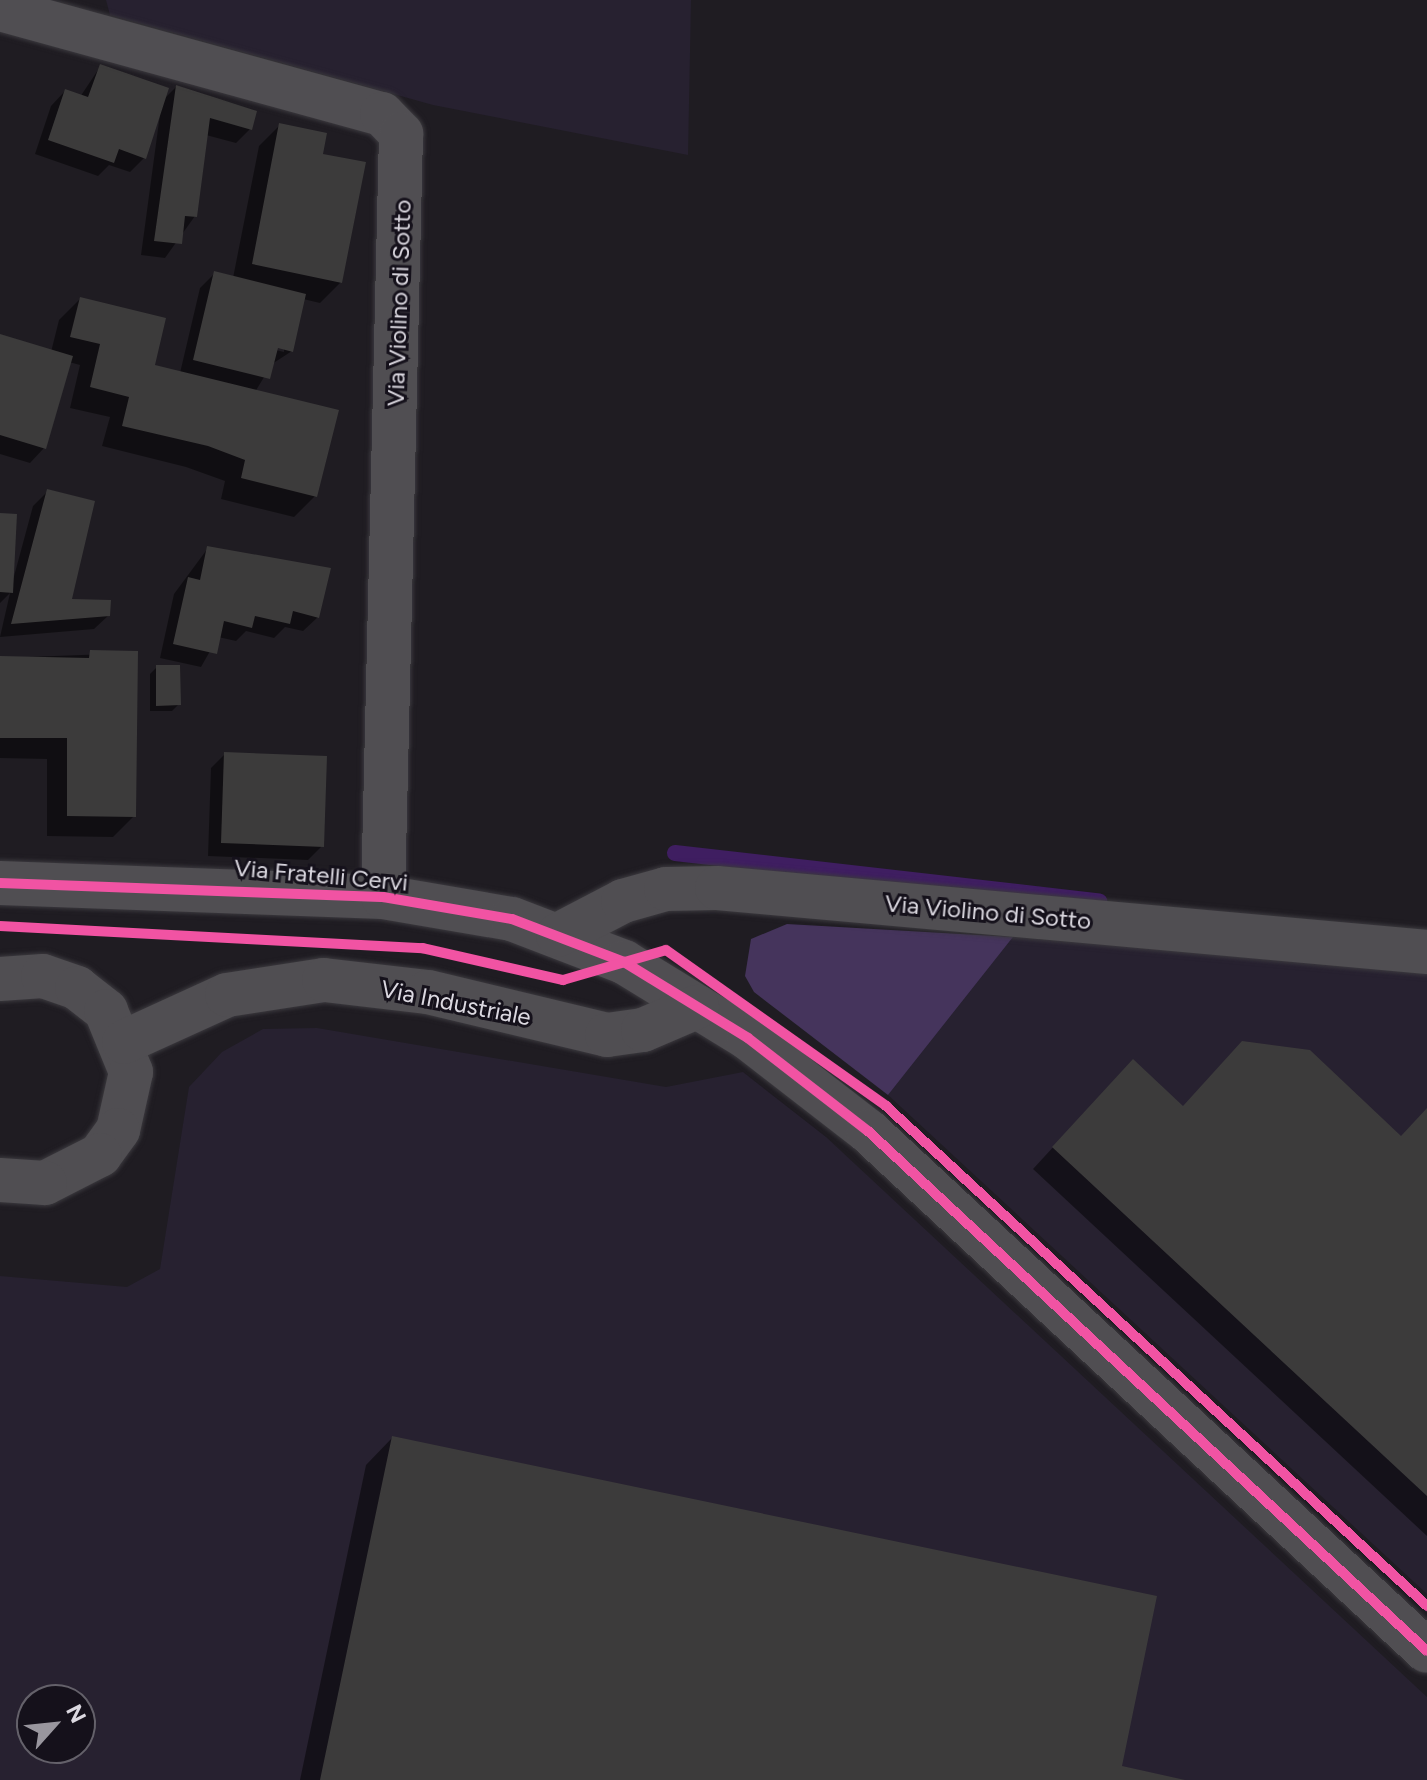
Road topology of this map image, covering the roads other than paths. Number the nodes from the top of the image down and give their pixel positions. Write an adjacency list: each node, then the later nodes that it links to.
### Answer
1 (0, 9): 3 (street, Via Violino di Sotto)
2 (0, 883): 3 (street, Via Fratelli Cervi)
3 (383, 897): 4 (street, Via Fratelli Cervi)
4 (558, 935): 5 (street, Via Violino di Sotto); 7 (street, Via Fratelli Cervi)
5 (1427, 952)
6 (0, 979): 8 (street)
7 (697, 1007): 8 (street, Via Industriale); 10 (street, Via Fratelli Cervi)
8 (124, 1042): 9 (street)
9 (0, 1180)
10 (1427, 1651)

